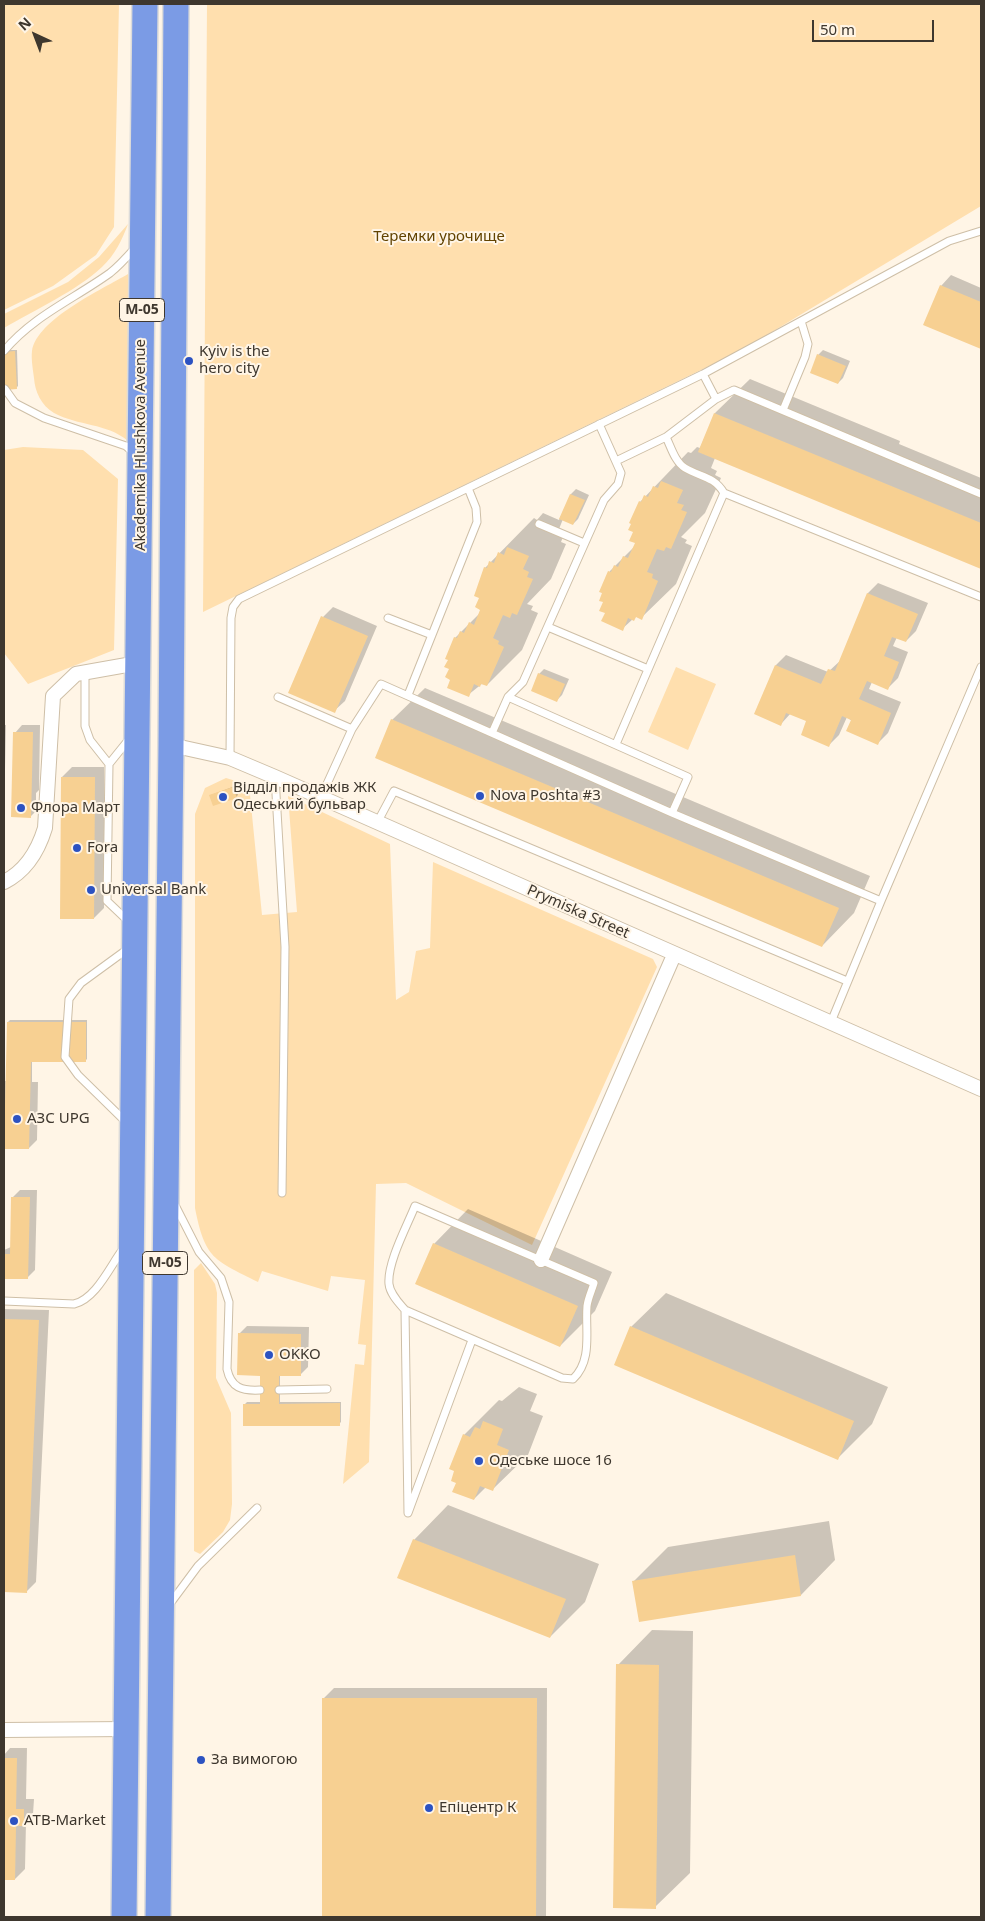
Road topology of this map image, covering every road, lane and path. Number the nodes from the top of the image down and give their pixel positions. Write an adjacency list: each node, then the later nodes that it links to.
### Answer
1 (145, 4): 4 (highway, Akademika Hlushkova Avenue / М-05)
2 (176, 4): 35 (highway, Akademika Hlushkova Avenue / М-05)
3 (981, 232): 5 (lane)
4 (142, 241): 6 (lane); 13 (highway, Akademika Hlushkova Avenue / М-05)
5 (801, 321): 7 (lane); 10 (lane)
6 (4, 351)
7 (703, 374): 9 (lane); 11 (lane)
8 (5, 390): 13 (lane)
9 (716, 399): 10 (lane); 12 (lane)
10 (782, 410): 17 (lane)
11 (599, 424): 14 (lane); 15 (lane)
12 (666, 437): 14 (lane); 16 (lane)
13 (141, 459): 24 (highway, Akademika Hlushkova Avenue / М-05)
14 (616, 461): 19 (lane)
15 (468, 488): 23 (lane); 36 (lane)
16 (724, 493): 20 (lane); 26 (lane)
17 (981, 494)
18 (539, 524): 19 (lane)
19 (584, 543): 22 (lane)
20 (981, 597)
21 (388, 618): 23 (lane)
22 (548, 628): 26 (lane); 30 (lane)
23 (432, 635): 28 (lane)
24 (138, 663): 27 (street); 31 (highway, М-05)
25 (981, 667): 43 (lane)
26 (648, 669): 34 (lane)
27 (85, 671): 37 (lane); 42 (street)
28 (408, 694): 32 (lane); 33 (lane)
29 (278, 697): 32 (lane)
30 (508, 697): 33 (lane); 34 (lane)
31 (138, 728): 37 (lane); 44 (highway, М-05)
32 (352, 728): 39 (lane)
33 (492, 733): 40 (lane)
34 (616, 744): 40 (lane)
35 (172, 745): 36 (street, Prymiska Street); 50 (highway, М-05)
36 (230, 758): 38 (street, Prymiska Street)
37 (109, 764): 44 (lane)
38 (275, 777): 39 (street, Prymiska Street); 51 (lane)
39 (321, 797): 41 (street, Prymiska Street)
40 (672, 813): 43 (lane)
41 (377, 823): 45 (street, Prymiska Street); 46 (lane)
42 (4, 882)
43 (880, 901): 46 (lane)
44 (135, 934): 49 (highway, М-05); 49 (lane)
45 (674, 954): 47 (street, Prymiska Street); 53 (street)
46 (847, 982): 47 (lane)
47 (831, 1022): 48 (street, Prymiska Street)
48 (981, 1089)
49 (132, 1128): 52 (highway, М-05)
50 (166, 1189): 58 (lane); 61 (highway, М-05)
51 (282, 1192)
52 (132, 1236): 54 (lane); 62 (highway, М-05)
53 (541, 1260): 55 (lane); 56 (lane)
54 (4, 1301)
55 (405, 1310): 56 (lane); 56 (lane)
56 (472, 1340)
57 (327, 1389): 59 (lane)
58 (260, 1390)
59 (278, 1390)
60 (257, 1508): 61 (lane)
61 (162, 1616): 65 (highway, М-05)
62 (127, 1729): 63 (street); 64 (highway, М-05)
63 (4, 1730)
64 (124, 1917)
65 (158, 1917)

